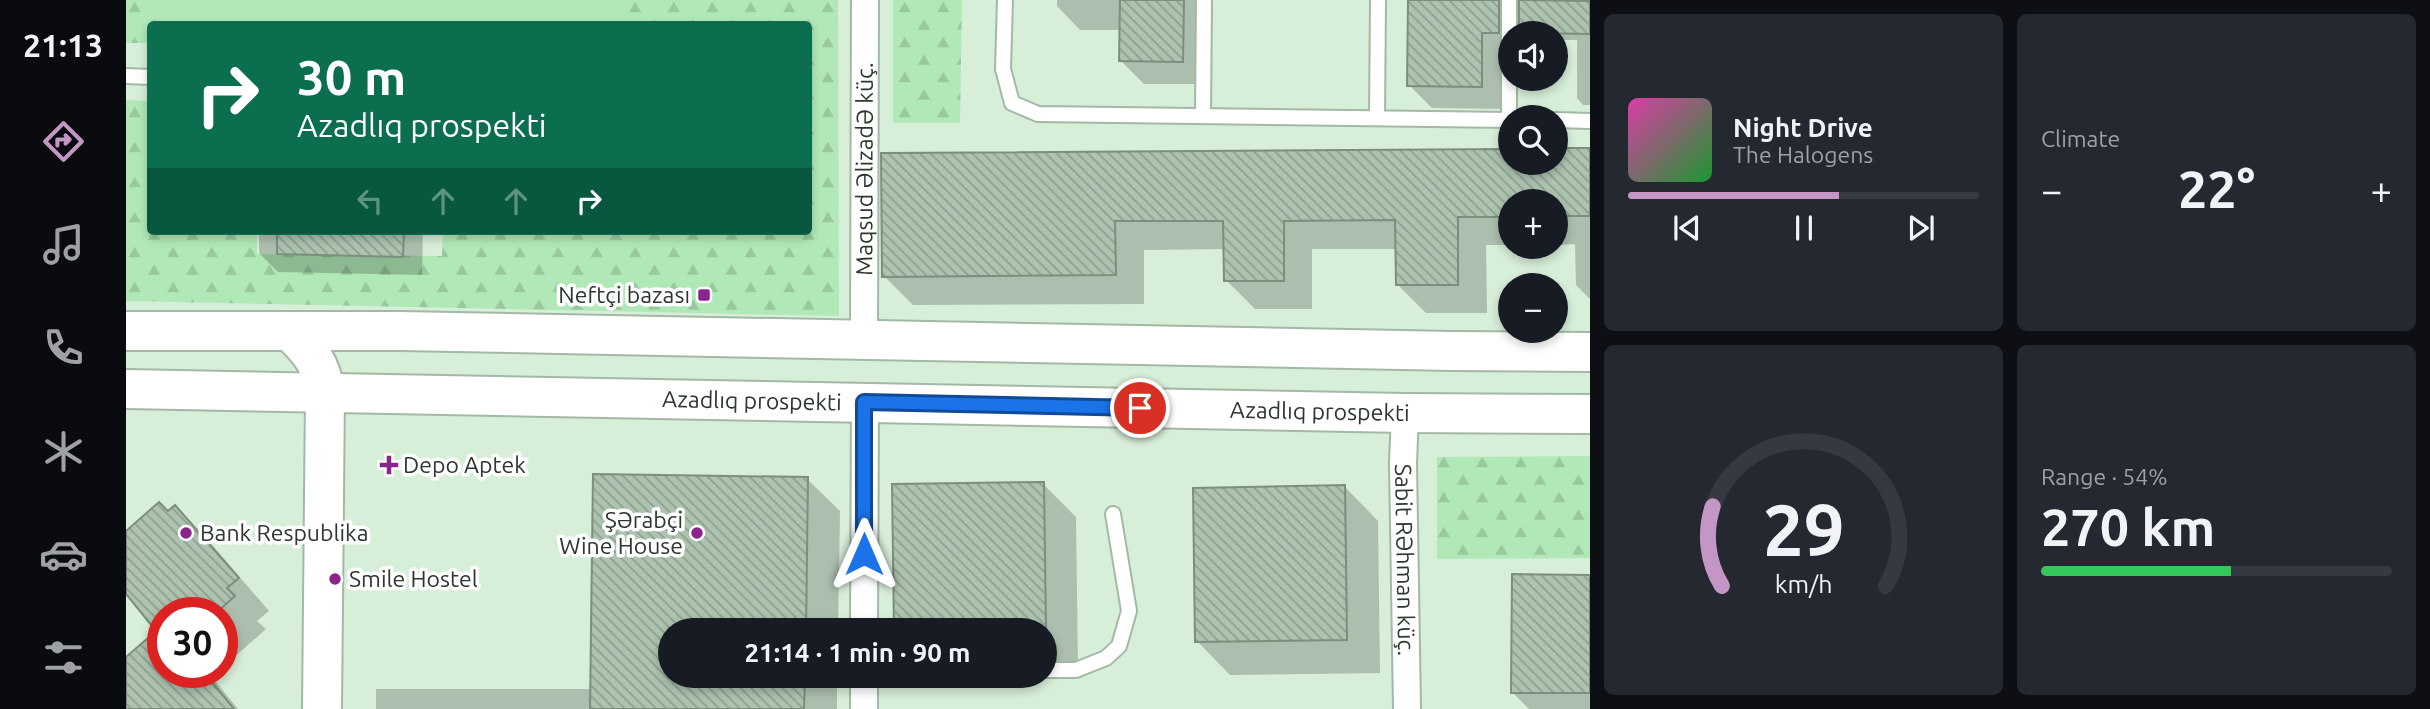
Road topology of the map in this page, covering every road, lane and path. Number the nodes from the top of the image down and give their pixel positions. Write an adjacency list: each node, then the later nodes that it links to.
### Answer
1 (865, 0): 16 (street, Maqsud Əlizadə küç.)
2 (1005, 0): 9 (lane)
3 (1204, 0): 9 (lane)
4 (1378, 0): 10 (lane)
5 (1509, 0): 8 (lane)
6 (126, 76): 7 (lane)
7 (147, 77)
8 (1510, 105)
9 (1203, 114): 10 (lane)
10 (1377, 117): 11 (lane)
11 (1498, 120)
12 (1568, 120): 13 (lane)
13 (1590, 121)
14 (126, 331): 15 (main road)
15 (289, 331): 16 (main road); 19 (main road)
16 (864, 339): 17 (main road)
17 (1590, 352)
18 (126, 388): 19 (main road, Azadlıq prospekti)
19 (325, 392): 20 (main road, Azadlıq prospekti); 27 (main road)
20 (864, 402): 21 (main road, Azadlıq prospekti); 24 (street)
21 (1405, 412): 22 (main road, Azadlıq prospekti); 29 (street, Sabit Rəhman küç.)
22 (1590, 414)
23 (1113, 514): 25 (lane)
24 (864, 618)
25 (1057, 670)
26 (864, 688): 28 (street)
27 (322, 709)
28 (864, 709)
29 (1407, 709)

